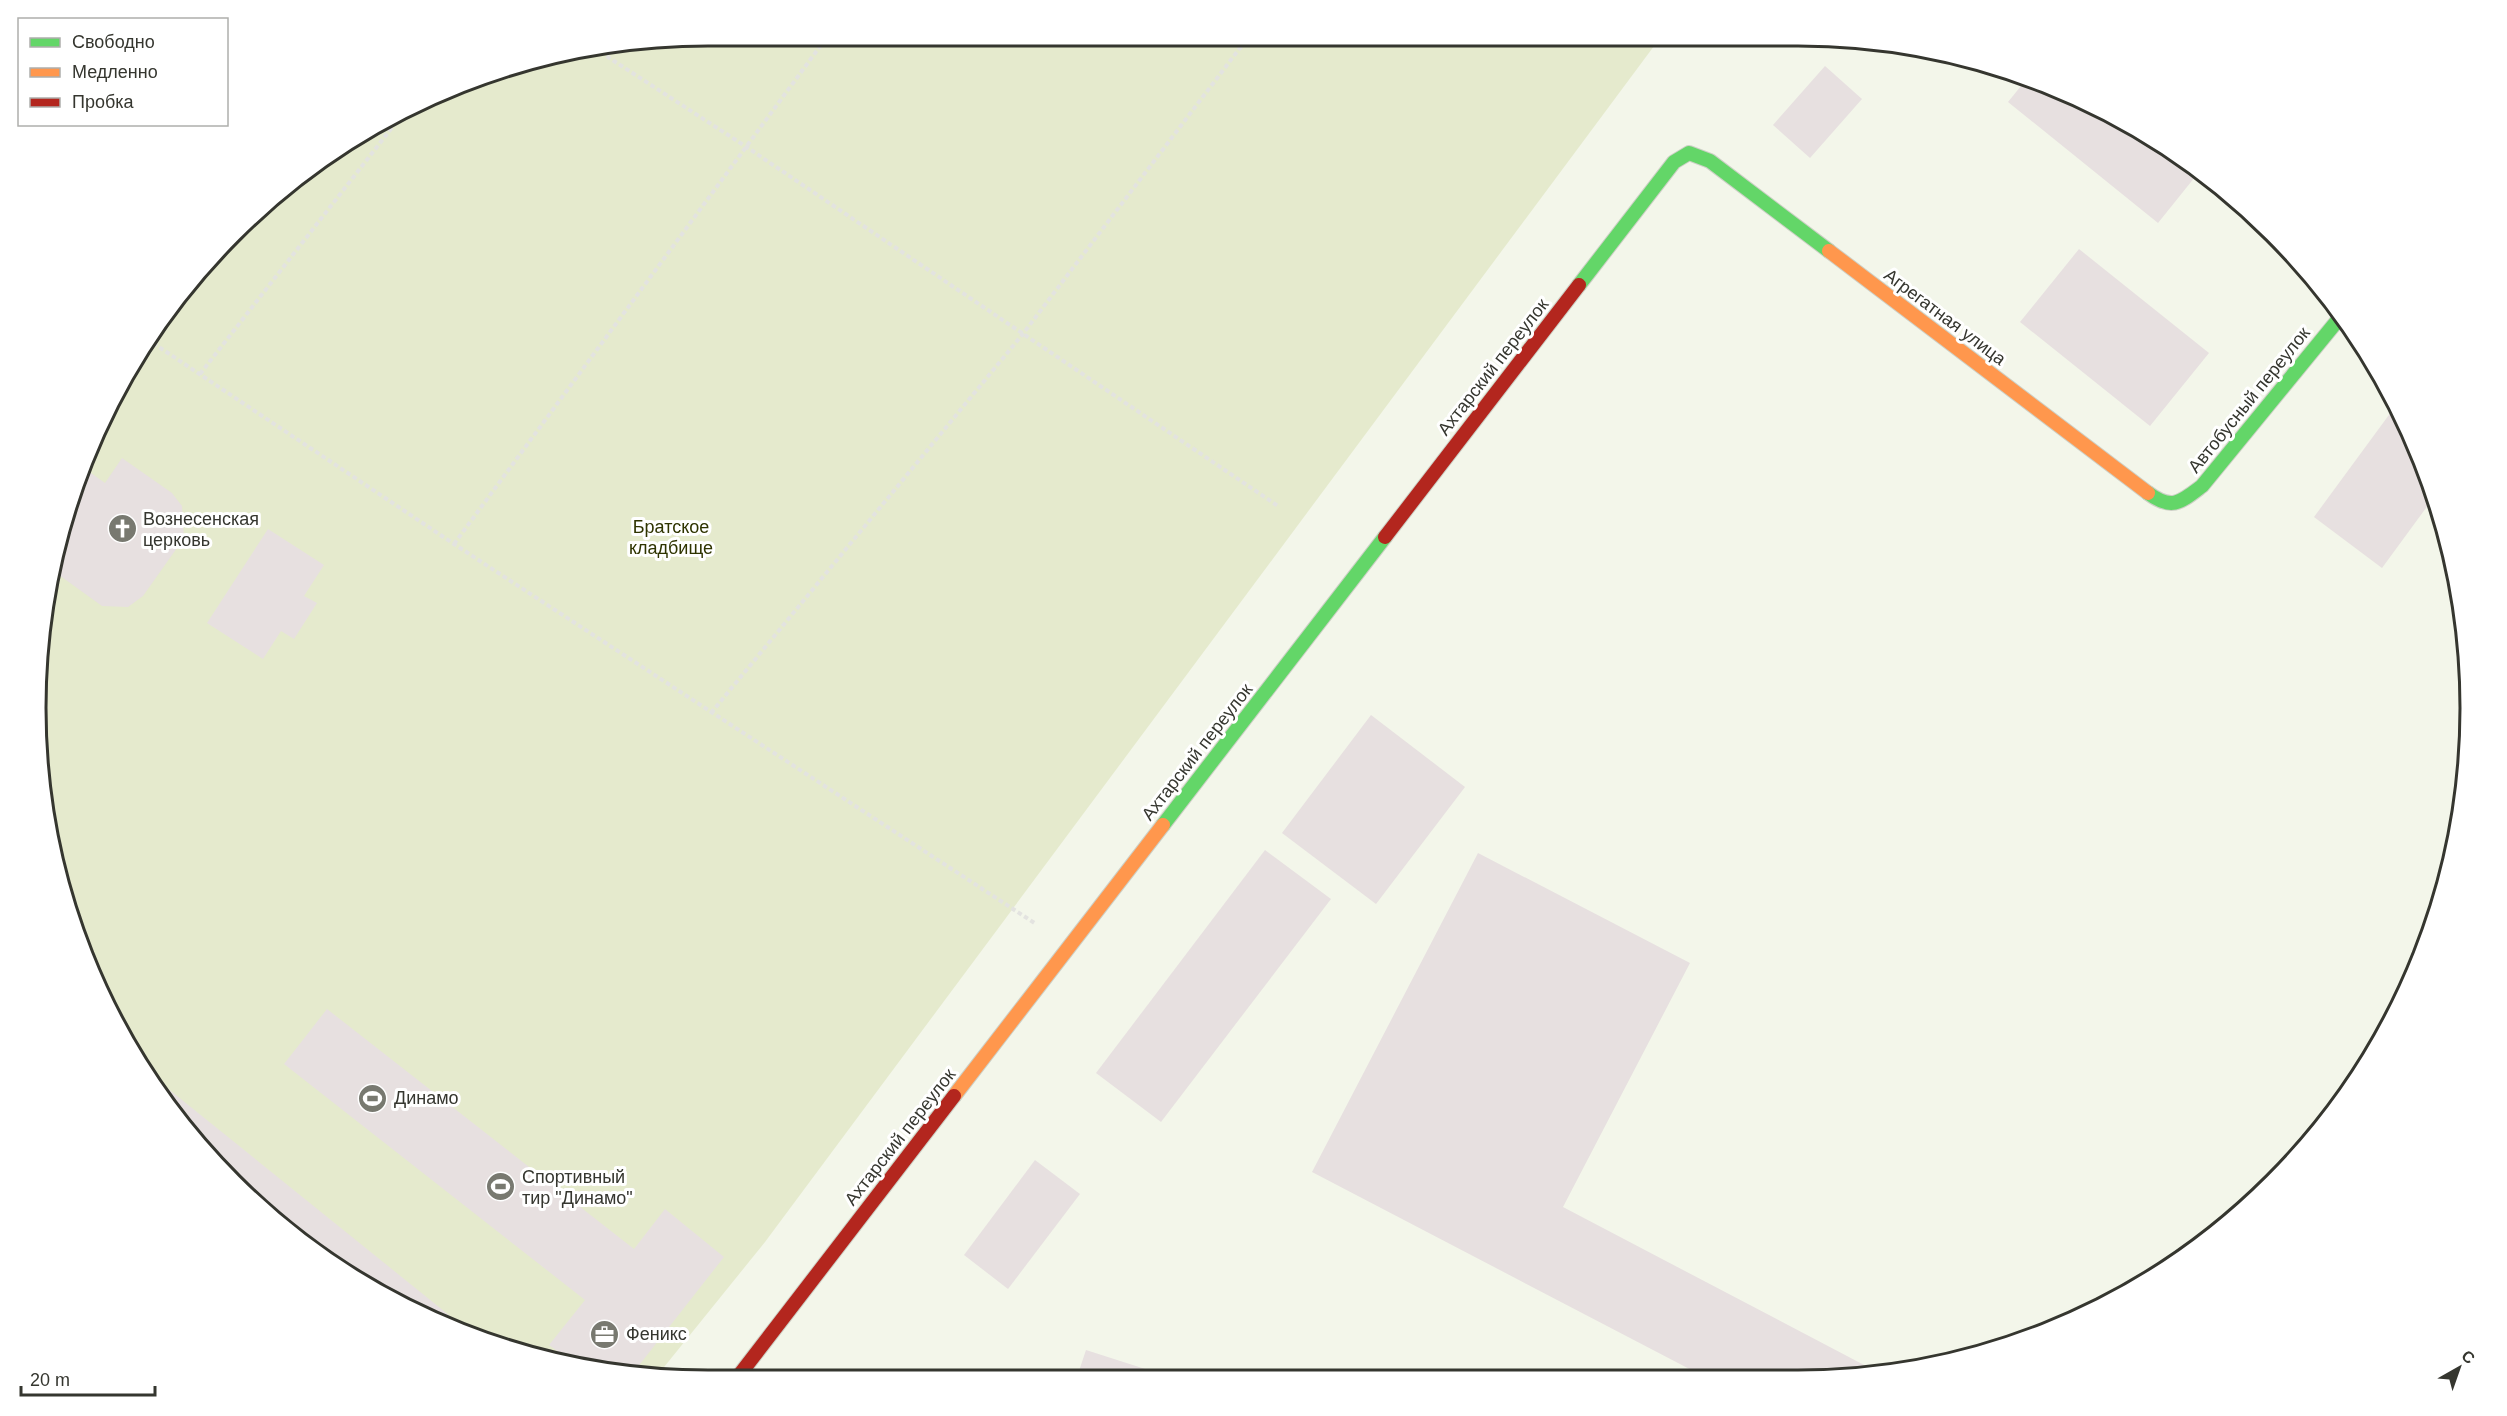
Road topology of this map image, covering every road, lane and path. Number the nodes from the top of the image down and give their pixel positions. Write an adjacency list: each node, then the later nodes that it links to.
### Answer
1 (819, 47): 5 (path)
2 (1241, 47): 8 (path)
3 (605, 55): 5 (path)
4 (393, 127): 10 (path)
5 (745, 146): 8 (path); 13 (path)
6 (1689, 153): 11 (street, Агрегатная улица); 15 (street, Ахтарский переулок)
7 (2336, 322): 11 (street, Автобусный переулок)
8 (1022, 335): 12 (path); 14 (path)
9 (155, 344): 10 (path)
10 (200, 374): 13 (path)
11 (2181, 503)
12 (1278, 506)
13 (454, 544): 14 (path)
14 (711, 713): 15 (path)
15 (1070, 946): 16 (street, Ахтарский переулок)
16 (743, 1370)

